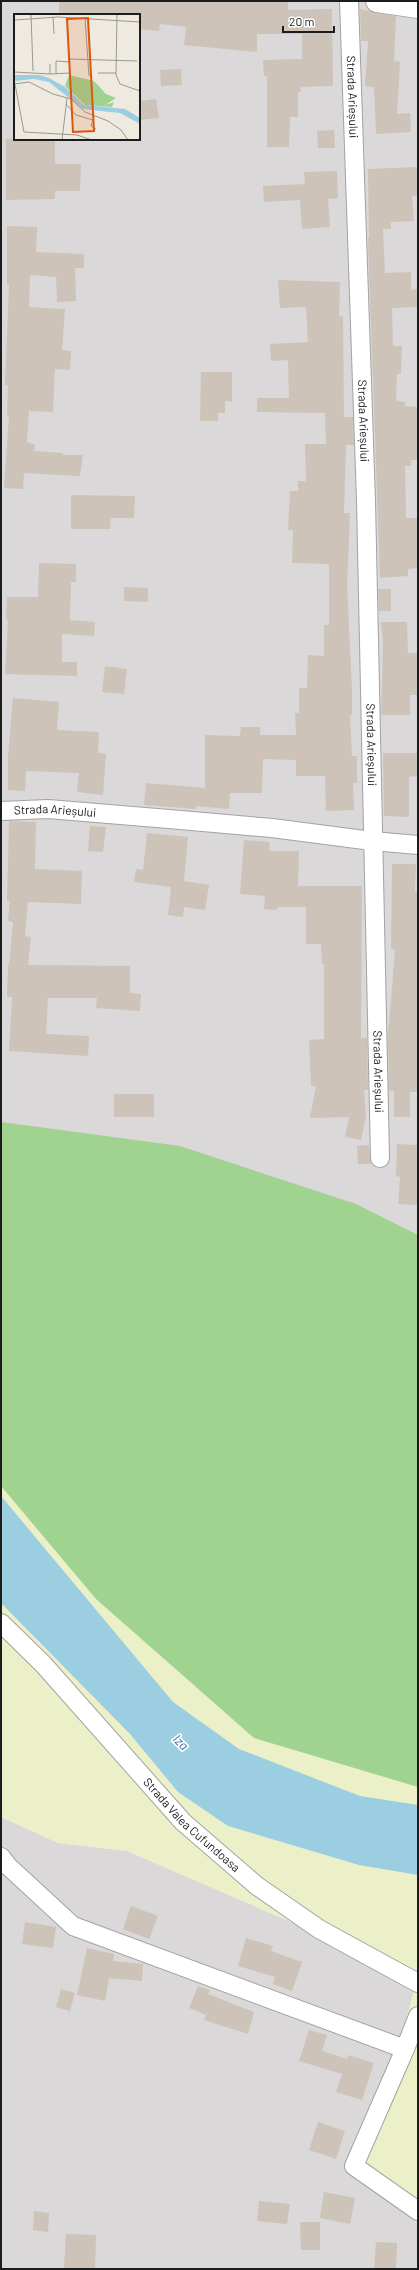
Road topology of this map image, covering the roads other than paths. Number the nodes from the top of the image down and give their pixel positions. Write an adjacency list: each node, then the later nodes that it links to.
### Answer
1 (349, 1): 5 (street, Strada Arieșului)
2 (377, 1): 3 (street)
3 (418, 7)
4 (1, 810): 5 (street, Strada Arieșului)
5 (372, 841): 6 (street, Strada Arieșului); 7 (street, Strada Arieșului)
6 (418, 845)
7 (380, 1158)
8 (1, 1623): 10 (street, Strada Valea Cufundoasa)
9 (1, 1857): 12 (street)
10 (418, 1983)
11 (418, 2016): 12 (street)
12 (405, 2049): 13 (street)
13 (418, 2211)

